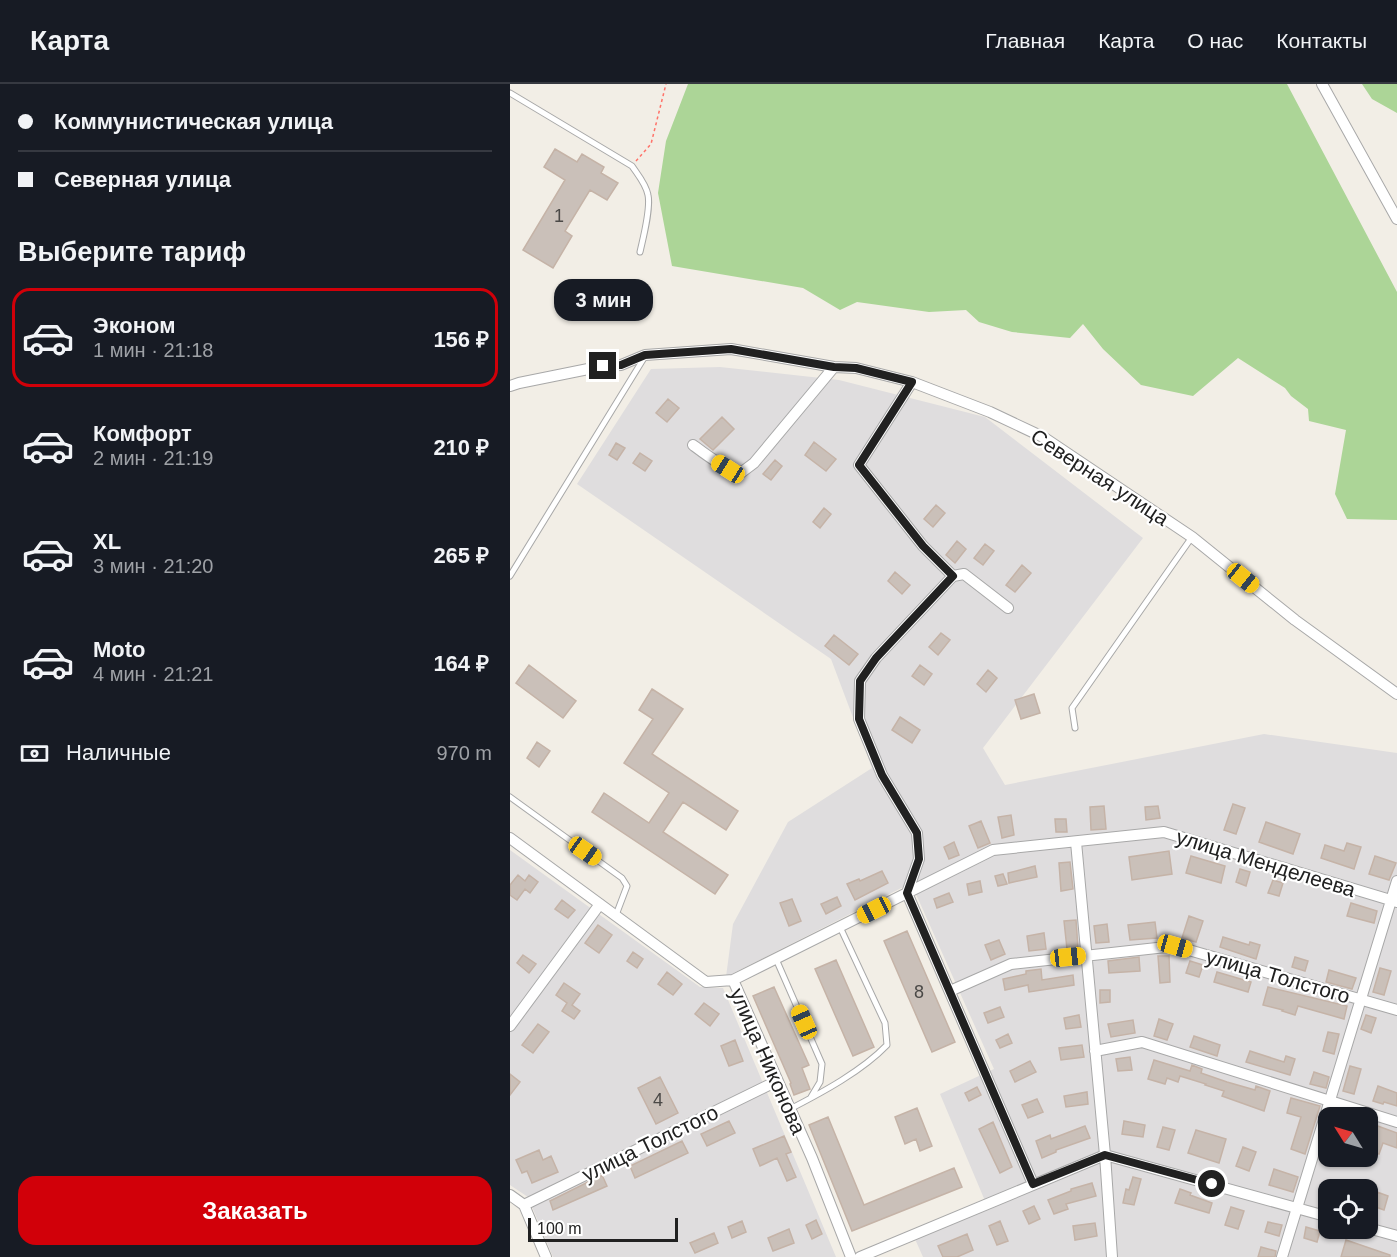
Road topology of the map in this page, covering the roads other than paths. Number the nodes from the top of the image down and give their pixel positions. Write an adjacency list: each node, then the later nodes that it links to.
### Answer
1 (1322, 84): 3 (street)
2 (510, 93): 4 (lane)
3 (1397, 219)
4 (640, 252)
5 (645, 355): 6 (street, Северная улица); 8 (street, Северная улица); 11 (lane)
6 (834, 367): 7 (street, Северная улица); 9 (street)
7 (912, 382): 10 (street, Северная улица); 12 (street)
8 (510, 386)
9 (693, 445)
10 (1192, 537): 14 (street, Северная улица); 15 (lane)
11 (510, 576)
12 (953, 576): 13 (street); 20 (street)
13 (1008, 608)
14 (1397, 694)
15 (1075, 728)
16 (510, 797): 23 (lane)
17 (510, 838): 22 (street, улица Никонова)
18 (1076, 842): 20 (street, улица Менделеева); 21 (street, улица Менделеева); 25 (street)
19 (1397, 881): 21 (street)
20 (907, 893): 24 (street, улица Менделеева); 28 (street)
21 (1394, 901): 29 (street)
22 (600, 904): 23 (street, улица Никонова); 31 (street)
23 (616, 916): 27 (street, улица Никонова)
24 (840, 927): 26 (street, улица Менделеева); 34 (lane)
25 (1087, 955): 28 (street, улица Толстого); 29 (street, улица Толстого); 32 (street)
26 (776, 959): 27 (street, улица Менделеева); 34 (lane)
27 (733, 980): 33 (street, улица Никонова)
28 (950, 991): 39 (street)
29 (1361, 1000): 30 (street, улица Толстого); 35 (street)
30 (1397, 1010)
31 (510, 1026)
32 (1095, 1051): 35 (street); 38 (street)
33 (777, 1081): 36 (street, улица Никонова); 41 (street, улица Толстого)
34 (811, 1098): 36 (lane)
35 (1330, 1101): 37 (street); 42 (street)
36 (790, 1109): 47 (street, улица Никонова)
37 (1397, 1122)
38 (1105, 1155): 39 (street); 42 (street); 49 (street)
39 (1033, 1184): 48 (street)
40 (510, 1195): 41 (street)
41 (524, 1205): 46 (street)
42 (1298, 1208): 43 (street); 50 (street)
43 (1318, 1214)
44 (1378, 1231): 45 (street)
45 (1397, 1236)
46 (546, 1257)
47 (851, 1257)
48 (860, 1257)
49 (1112, 1257)
50 (1282, 1257)

